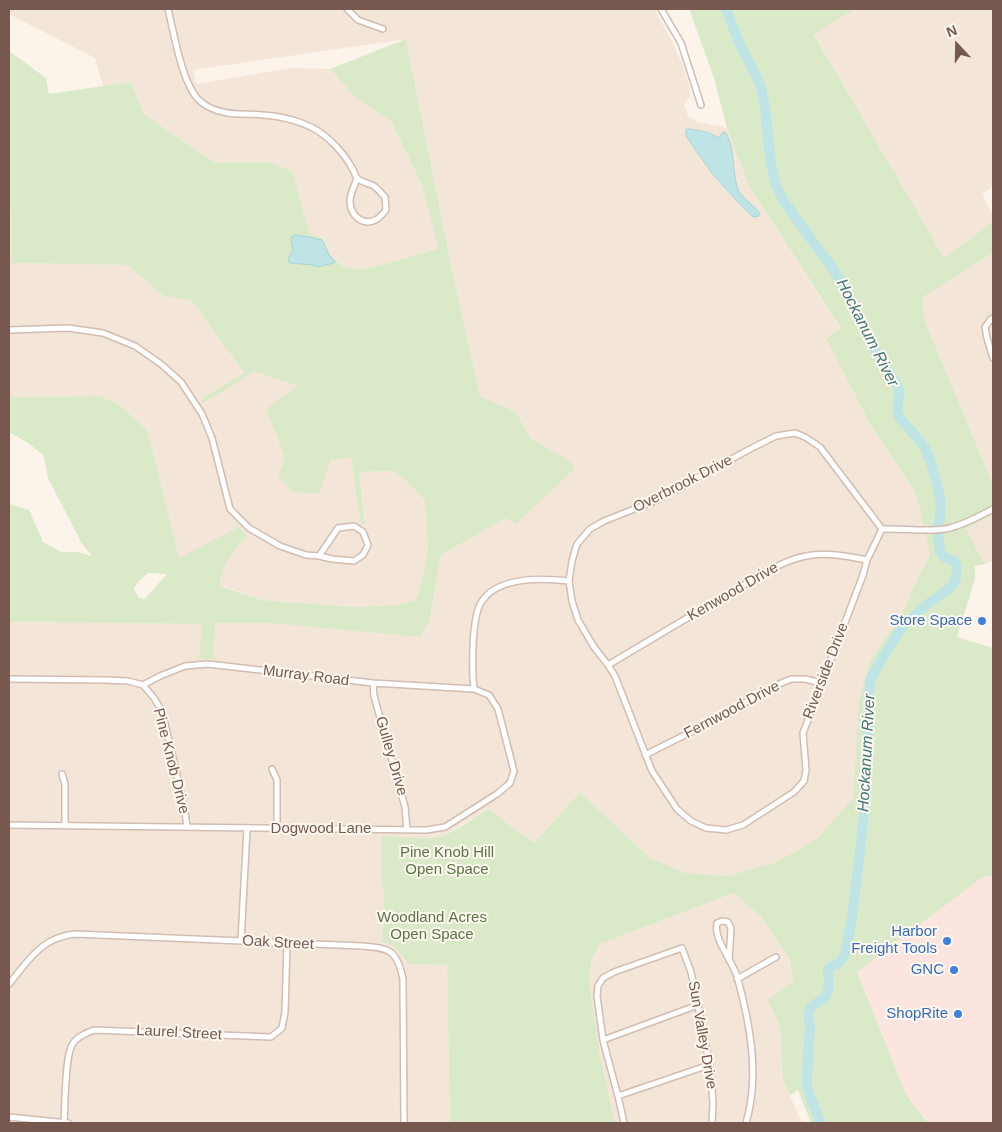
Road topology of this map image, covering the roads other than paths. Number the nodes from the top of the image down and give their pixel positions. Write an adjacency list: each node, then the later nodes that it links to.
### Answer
1 (168, 9): 6 (street)
2 (347, 9): 4 (street)
3 (661, 9): 5 (street)
4 (383, 29)
5 (701, 105)
6 (357, 178): 6 (street)
7 (993, 318): 9 (street)
8 (9, 330): 12 (street)
9 (993, 358)
10 (993, 509): 11 (street)
11 (882, 529): 13 (street, Riverside Drive); 14 (street, Overbrook Drive)
12 (319, 556): 12 (street)
13 (867, 560): 15 (street, Kenwood Drive); 17 (street, Riverside Drive)
14 (569, 581): 15 (street, Overbrook Drive); 20 (street)
15 (608, 665): 21 (street, Riverside Drive)
16 (9, 679): 19 (street)
17 (821, 683): 21 (street, Fernwood Drive); 21 (street, Riverside Drive)
18 (373, 684): 19 (street, Murray Road); 20 (street, Murray Road); 29 (street, Gulley Drive)
19 (143, 685): 26 (street, Pine Knob Drive)
20 (474, 689): 29 (street, Dogwood Lane)
21 (645, 755)
22 (272, 770): 27 (street)
23 (62, 774): 25 (street)
24 (9, 825): 25 (street, Dogwood Lane)
25 (65, 825): 26 (street, Dogwood Lane)
26 (187, 827): 28 (street, Dogwood Lane)
27 (277, 828): 28 (street, Dogwood Lane); 29 (street, Dogwood Lane)
28 (247, 829): 30 (street)
29 (407, 830)
30 (240, 941): 31 (street, Oak Street); 35 (street, Oak Street)
31 (288, 944): 41 (street, Laurel Street); 43 (street, Oak Street)
32 (776, 957): 34 (street)
33 (729, 960): 33 (street); 34 (street)
34 (737, 979): 46 (street)
35 (9, 984)
36 (698, 1005): 37 (street); 37 (street, Sun Valley Drive); 38 (street, Sun Valley Drive)
37 (604, 1040): 39 (street)
38 (709, 1065): 39 (street); 45 (street, Sun Valley Drive)
39 (618, 1096): 44 (street)
40 (9, 1117): 41 (street)
41 (64, 1123): 42 (street)
42 (68, 1123)
43 (404, 1123)
44 (624, 1123)
45 (712, 1123)
46 (746, 1123)

